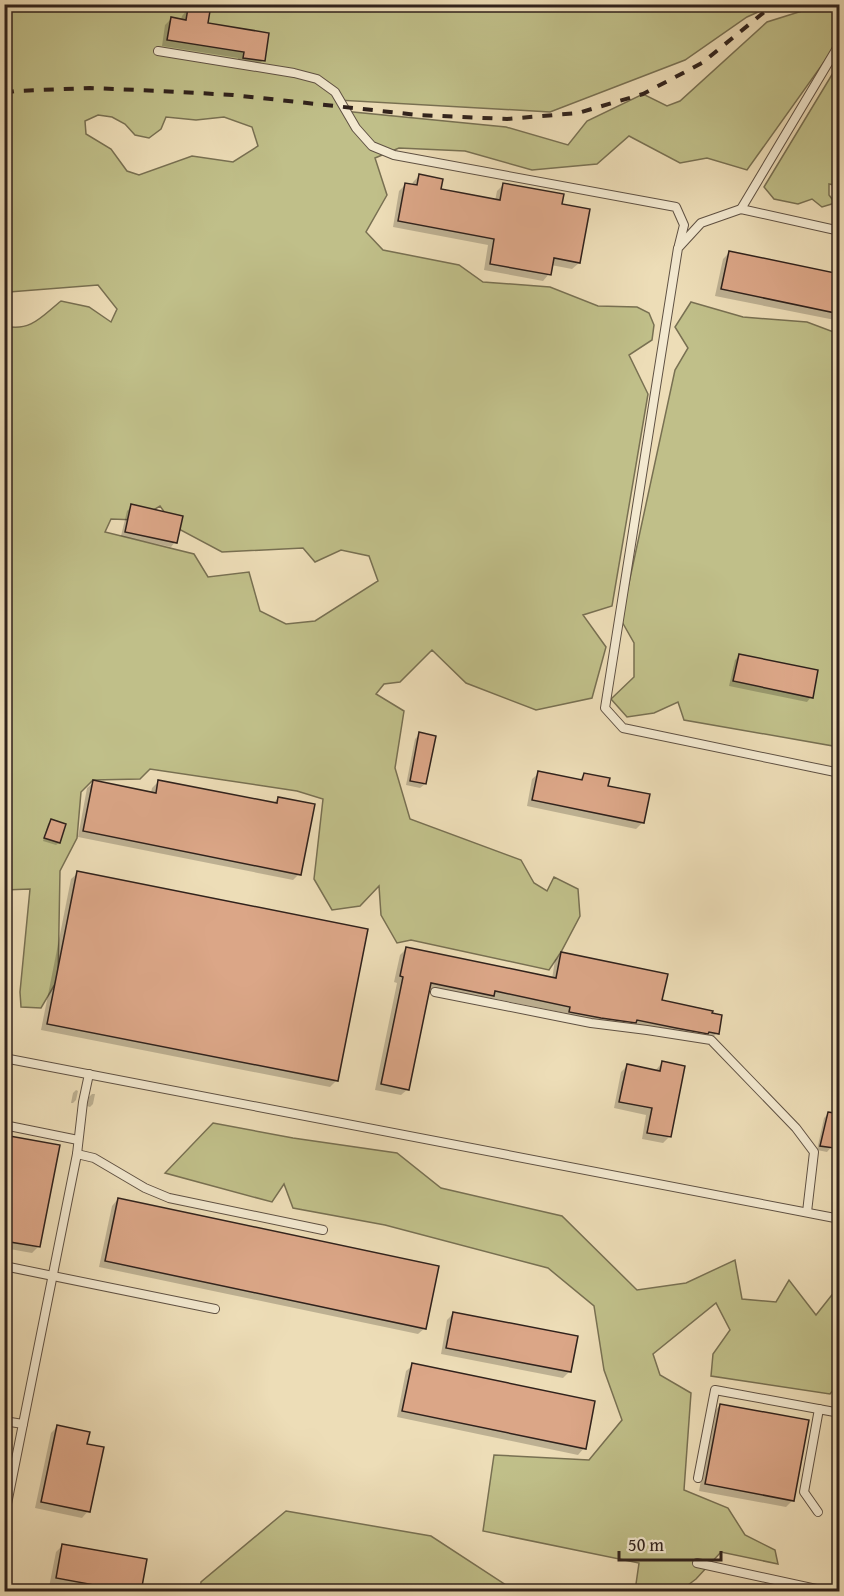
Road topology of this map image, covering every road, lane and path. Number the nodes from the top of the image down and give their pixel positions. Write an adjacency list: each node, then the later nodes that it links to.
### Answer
1 (840, 43): 3 (lane)
2 (158, 51): 5 (lane)
3 (741, 209): 4 (lane); 5 (lane)
4 (840, 231)
5 (678, 248): 6 (lane)
6 (840, 774)
7 (435, 992): 13 (lane)
8 (4, 1058): 9 (lane)
9 (89, 1074): 11 (lane); 13 (lane)
10 (4, 1125): 11 (lane)
11 (78, 1140): 12 (lane)
12 (77, 1154): 15 (lane); 17 (lane)
13 (807, 1212): 14 (lane)
14 (840, 1219)
15 (323, 1230)
16 (4, 1266): 17 (lane)
17 (52, 1276): 18 (lane); 22 (lane)
18 (215, 1309)
19 (819, 1409): 20 (lane); 23 (lane); 24 (lane)
20 (840, 1413)
21 (4, 1421): 22 (lane)
22 (23, 1424): 25 (lane)
23 (698, 1478)
24 (818, 1512)
25 (4, 1519)
26 (697, 1563): 27 (lane)
27 (830, 1592)

